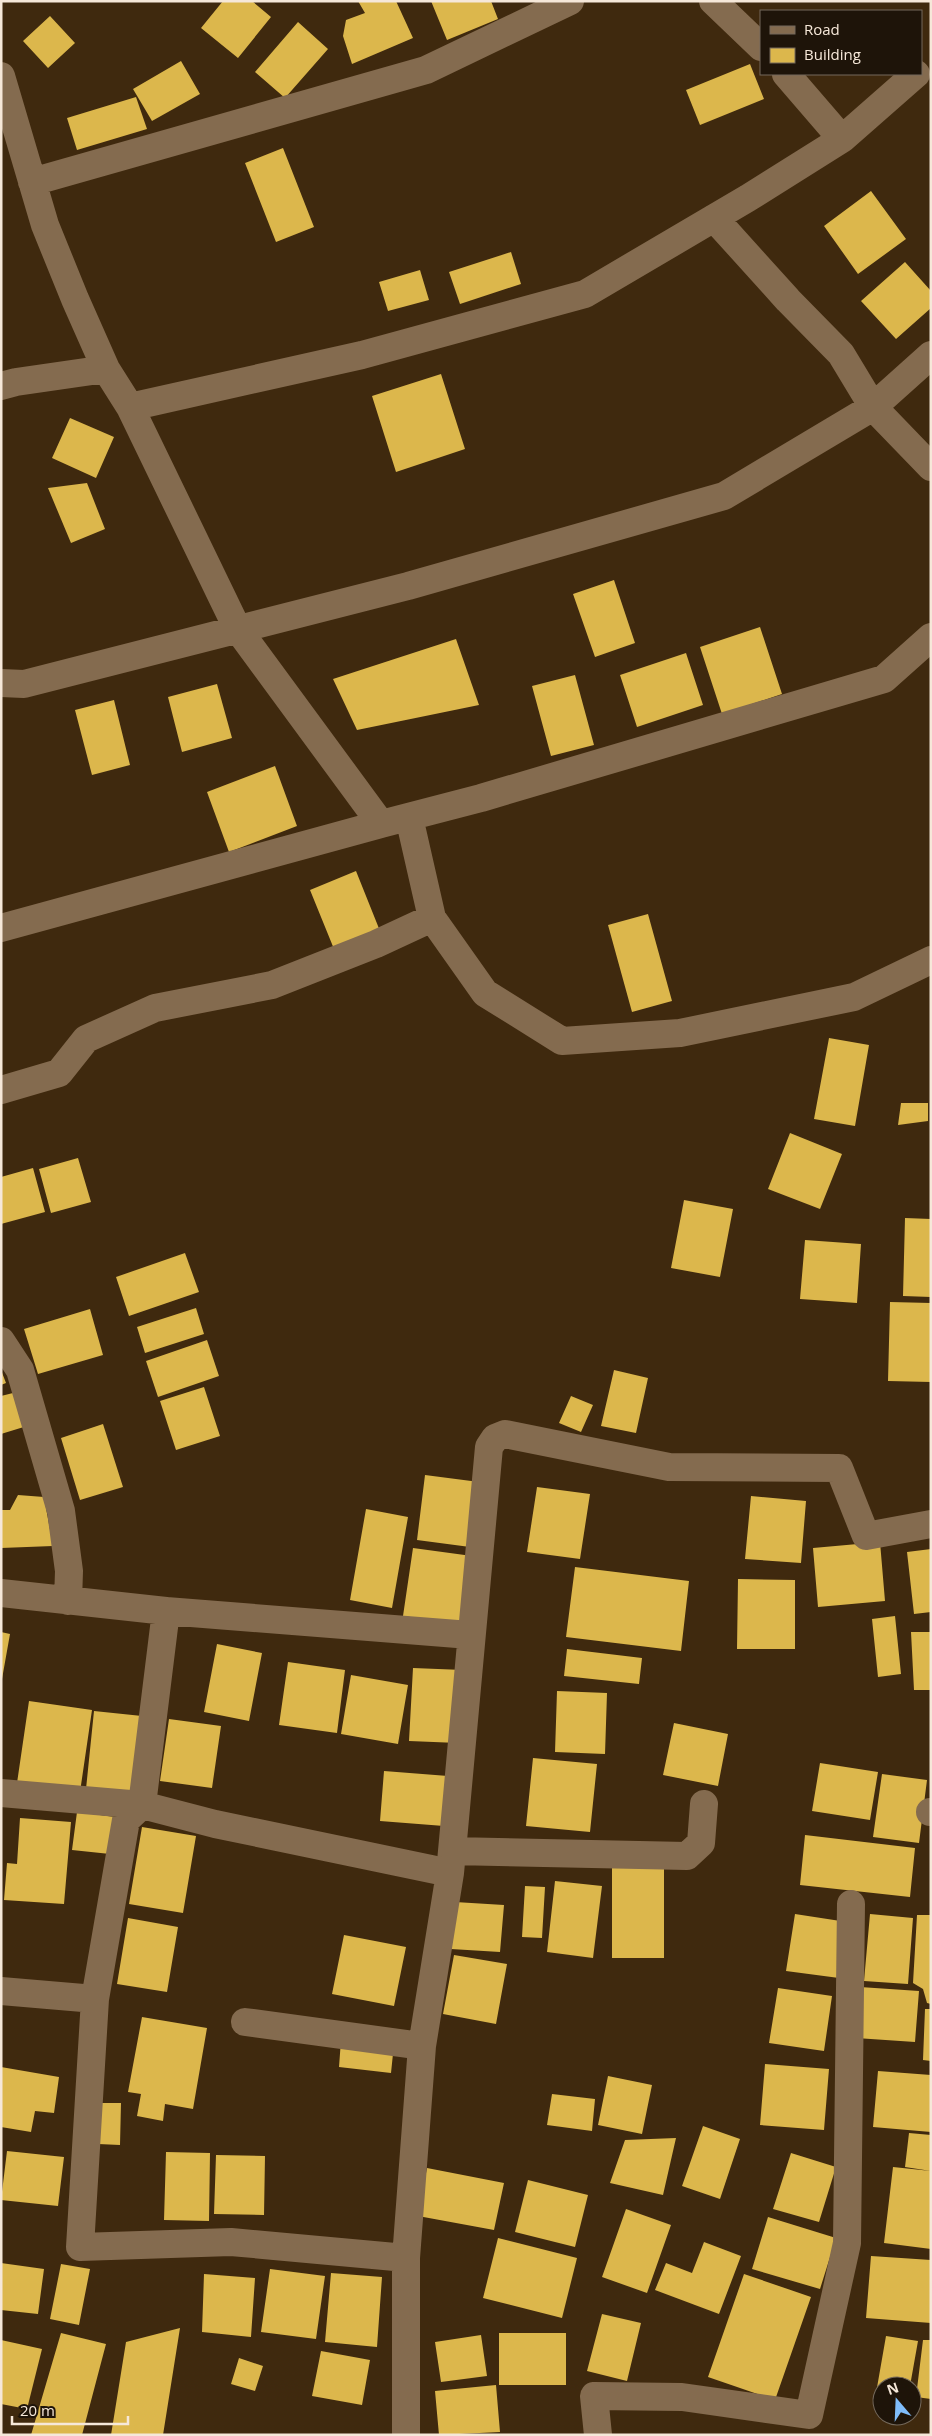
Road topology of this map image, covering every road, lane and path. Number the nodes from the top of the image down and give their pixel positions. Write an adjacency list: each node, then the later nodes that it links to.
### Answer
1 (570, 1): 9 (street)
2 (713, 1): 3 (street)
3 (760, 46)
4 (787, 75): 8 (street)
5 (915, 75): 8 (street)
6 (1, 76): 7 (street)
7 (10, 136): 9 (street)
8 (842, 139): 10 (street)
9 (32, 182): 12 (street)
10 (714, 218): 14 (street); 15 (street)
11 (931, 355): 15 (street)
12 (106, 369): 13 (street); 14 (street)
13 (1, 386)
14 (130, 407): 17 (street)
15 (873, 407): 16 (street); 17 (street)
16 (931, 466)
17 (237, 628): 19 (street); 21 (street)
18 (931, 636): 20 (street)
19 (1, 683)
20 (409, 817): 21 (street); 22 (street)
21 (381, 824): 23 (street)
22 (432, 918): 24 (street); 25 (street)
23 (1, 928)
24 (931, 960)
25 (1, 1090)
26 (1, 1340): 29 (street)
27 (931, 1524): 31 (street)
28 (1, 1593): 29 (street)
29 (68, 1601): 30 (street)
30 (166, 1611): 31 (street); 34 (street)
31 (470, 1635): 35 (street)
32 (1, 1793): 34 (street)
33 (704, 1804): 35 (street)
34 (142, 1805): 35 (street); 38 (street)
35 (451, 1862): 40 (street)
36 (851, 1904): 43 (street)
37 (1, 1991): 38 (street)
38 (95, 2000): 41 (street)
39 (245, 2022): 40 (street)
40 (422, 2046): 41 (street)
41 (406, 2258): 42 (street)
42 (406, 2435)
43 (598, 2435)

